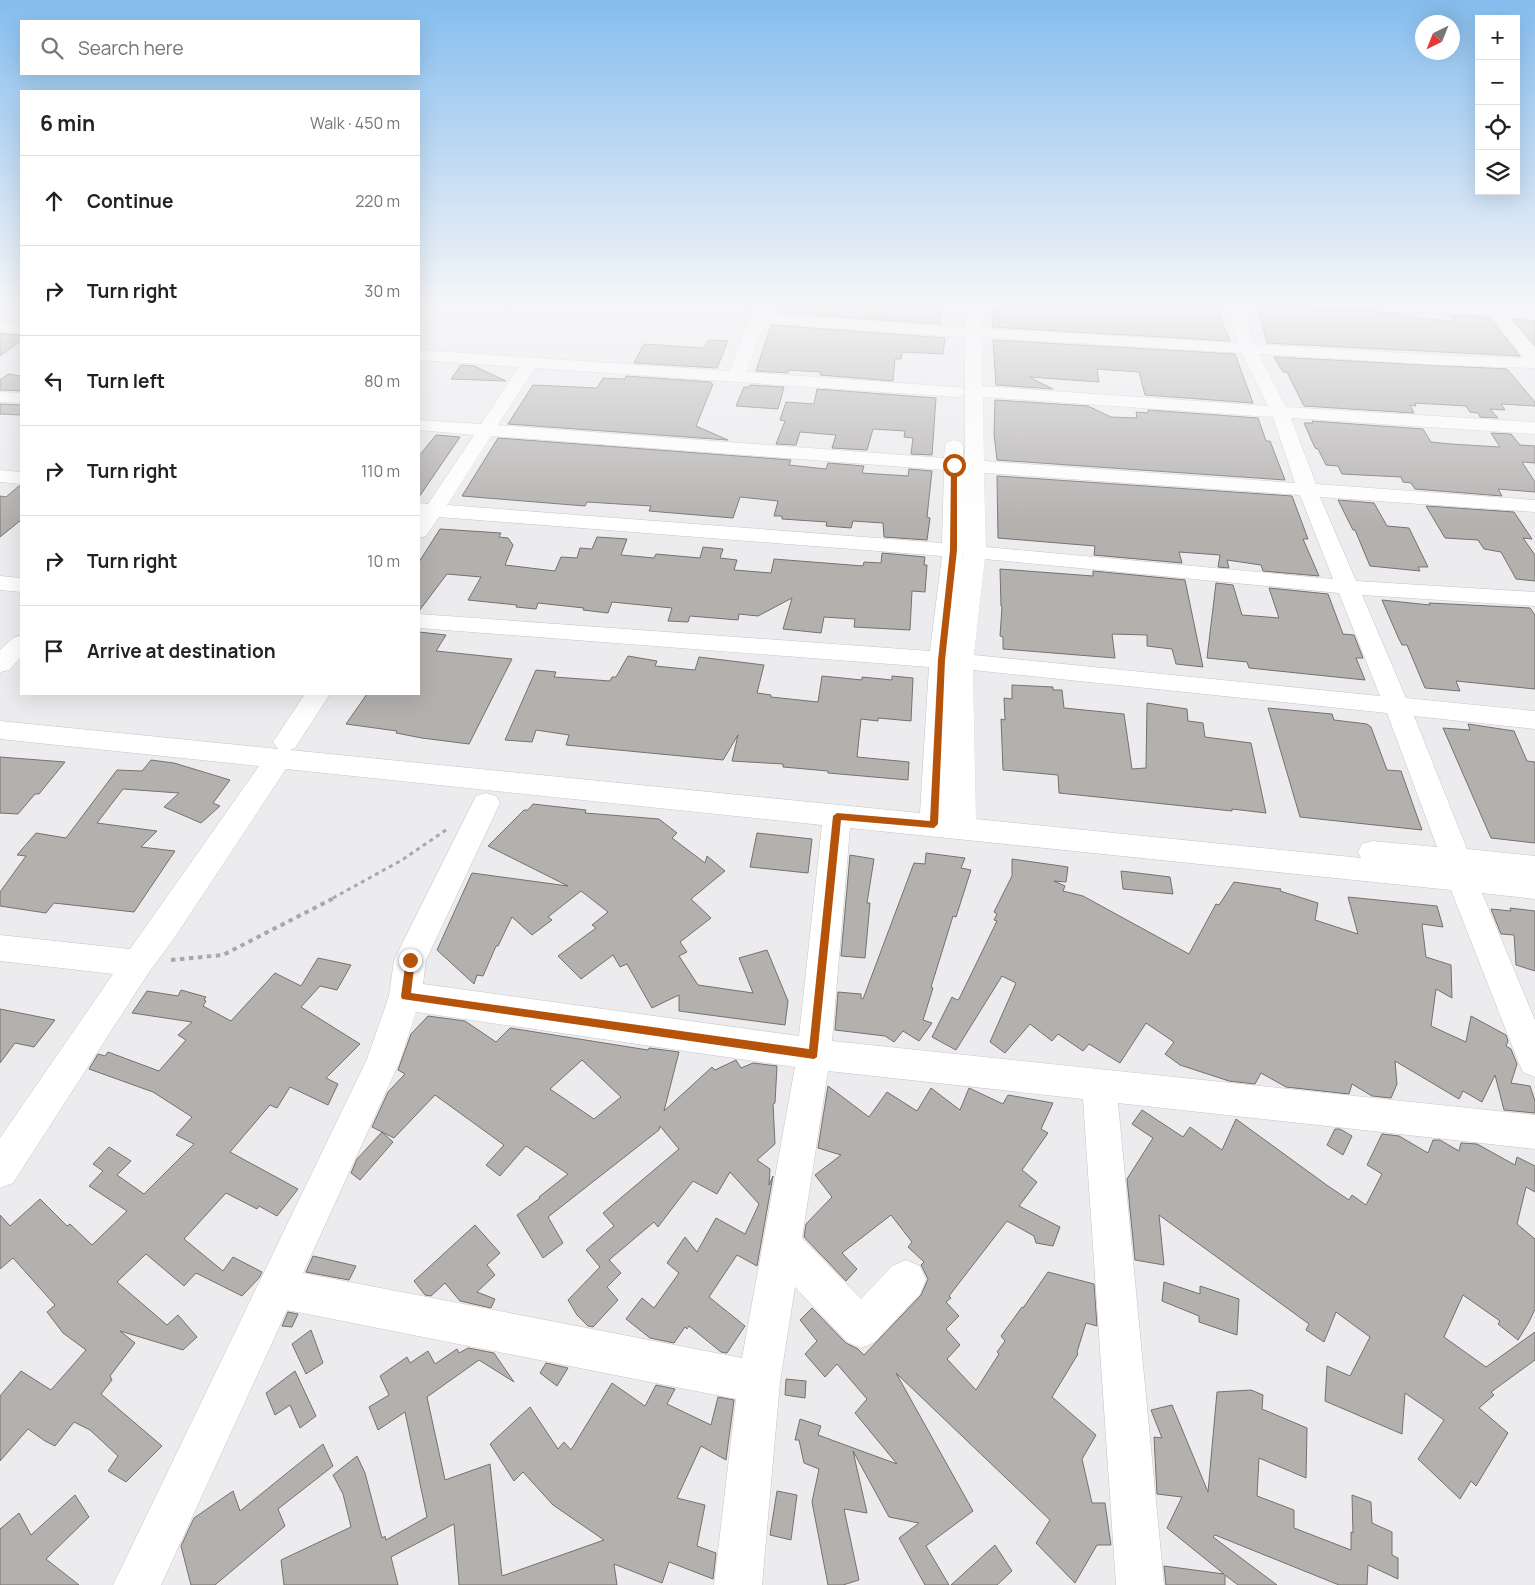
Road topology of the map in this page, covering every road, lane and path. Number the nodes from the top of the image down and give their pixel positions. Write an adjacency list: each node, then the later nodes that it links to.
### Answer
1 (521, 378): 11 (street)
2 (752, 378): 5 (street)
3 (964, 378): 5 (street)
4 (1263, 378): 8 (street)
5 (964, 391): 8 (street); 12 (street)
6 (0, 397): 7 (street)
7 (20, 398)
8 (1280, 412): 10 (street); 15 (street)
9 (420, 425): 11 (street)
10 (1535, 428)
11 (486, 430): 12 (street); 17 (street)
12 (963, 465): 15 (street); 19 (street)
13 (0, 476): 14 (street)
14 (20, 478)
15 (1308, 490): 16 (street); 22 (street)
16 (1535, 506)
17 (425, 509): 18 (street); 19 (street)
18 (420, 528)
19 (964, 551): 22 (street); 26 (street)
20 (0, 583): 21 (street)
21 (20, 585)
22 (1348, 587): 23 (street); 29 (street)
23 (1535, 599)
24 (420, 622): 26 (street)
25 (20, 644): 27 (street)
26 (951, 661): 29 (street); 36 (street); 37 (street)
27 (0, 664)
28 (317, 695): 33 (street)
29 (1398, 706): 31 (street); 40 (street)
30 (0, 712): 33 (street)
31 (1535, 720)
32 (0, 730): 33 (street)
33 (283, 750): 35 (street); 36 (street); 43 (street)
34 (486, 803): 44 (street)
35 (837, 816): 36 (street); 45 (street)
36 (934, 818): 37 (street)
37 (962, 821): 40 (street)
38 (448, 829): 43 (path)
39 (1535, 867): 40 (street)
40 (1459, 870): 41 (street); 46 (street)
41 (1535, 887)
42 (0, 948): 43 (street)
43 (138, 963): 49 (street)
44 (406, 996): 45 (street); 52 (street)
45 (814, 1054): 47 (street); 50 (street)
46 (1535, 1061)
47 (1099, 1084): 48 (street); 56 (street)
48 (1535, 1132)
49 (0, 1170)
50 (782, 1245): 51 (street); 53 (street)
51 (906, 1280)
52 (276, 1288): 53 (street); 54 (street)
53 (760, 1382): 55 (street)
54 (137, 1585)
55 (738, 1585)
56 (1140, 1585)

